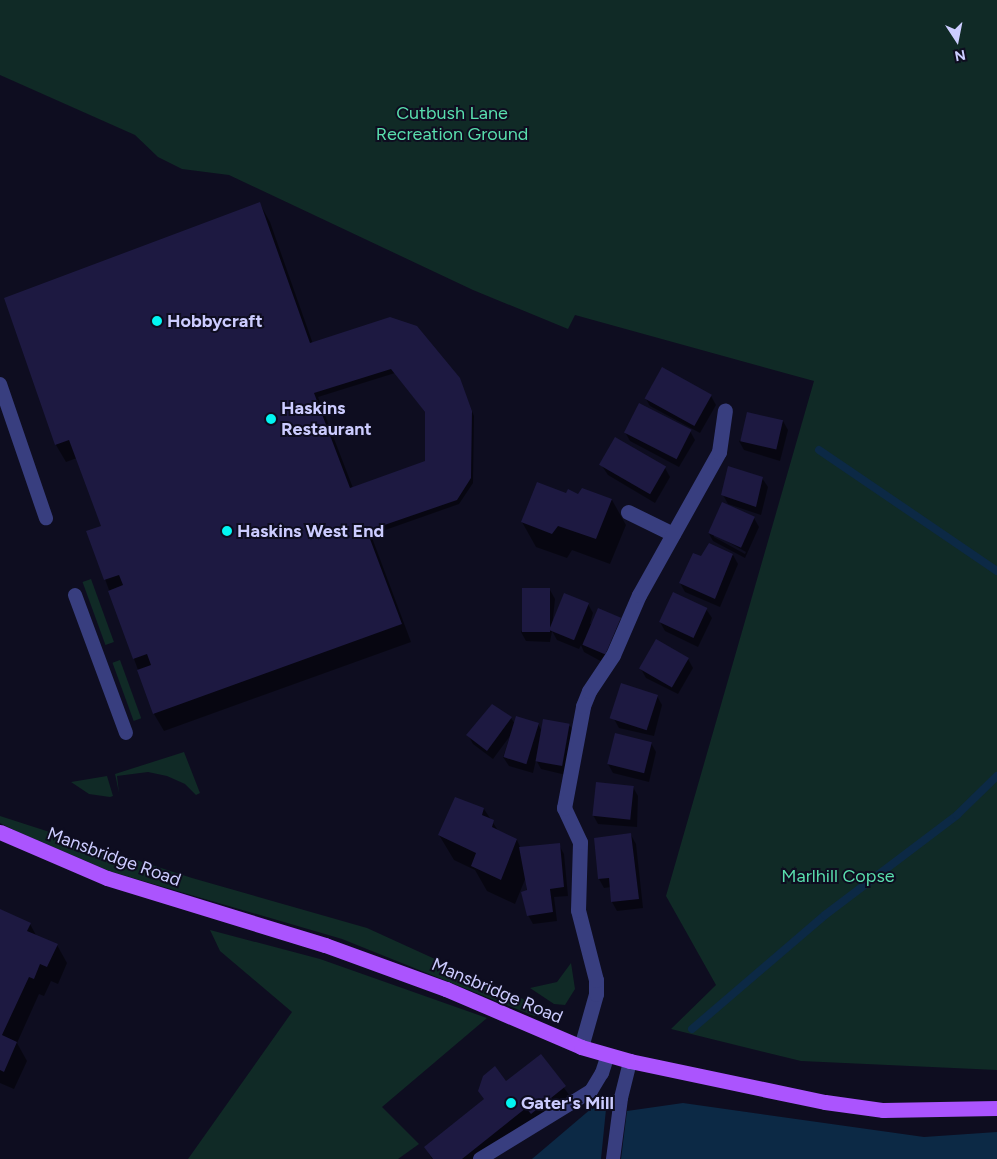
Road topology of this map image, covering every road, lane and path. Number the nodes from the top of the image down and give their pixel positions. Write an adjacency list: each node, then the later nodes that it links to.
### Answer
1 (0, 384): 4 (lane)
2 (725, 410): 5 (street)
3 (628, 512): 5 (street)
4 (46, 518)
5 (673, 534): 9 (street)
6 (75, 595): 7 (lane)
7 (126, 733)
8 (0, 832): 9 (main road, Mansbridge Road)
9 (581, 1046): 10 (main road, Mansbridge Road)
10 (608, 1055): 11 (main road, Mansbridge Road); 13 (lane)
11 (630, 1061): 12 (main road, Mansbridge Road); 14 (lane)
12 (997, 1108)
13 (480, 1159)
14 (614, 1159)

